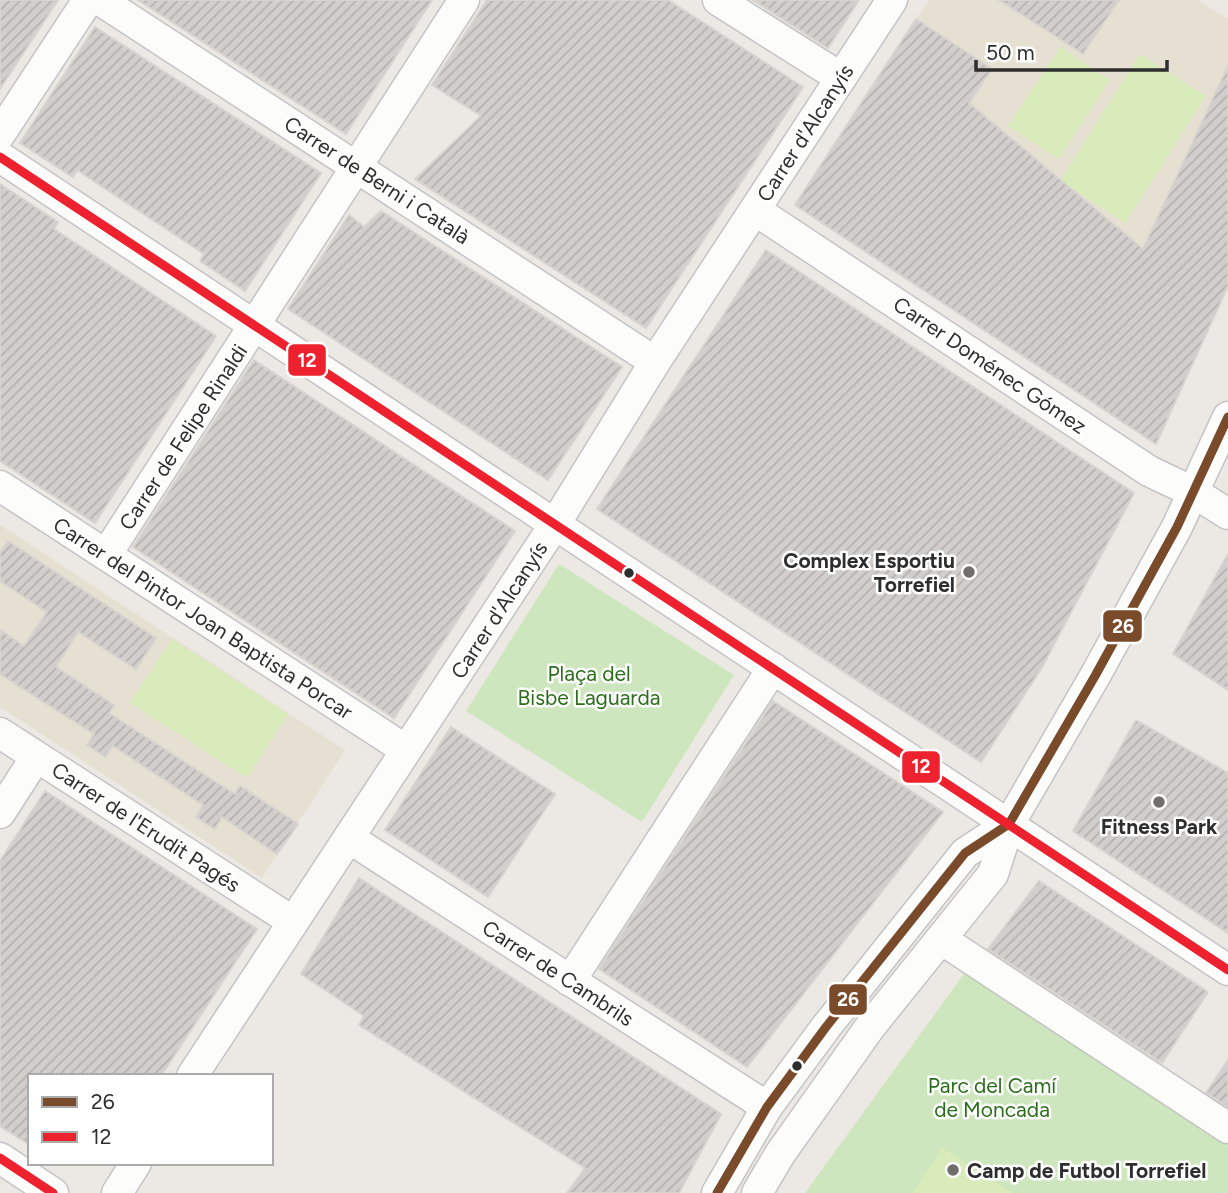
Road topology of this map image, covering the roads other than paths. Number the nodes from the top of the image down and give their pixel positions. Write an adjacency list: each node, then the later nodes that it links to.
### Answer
1 (88, 0): 7 (street)
2 (100, 0): 9 (street, Carrer de Berni i Català)
3 (464, 0): 9 (street, Carrer de Felipe Rinaldi)
4 (718, 0): 6 (street)
5 (892, 0): 6 (street, Carrer d'Alcanyís)
6 (841, 78): 10 (street, Carrer d'Alcanyís)
7 (0, 134)
8 (0, 157): 11 (street)
9 (357, 166): 11 (street, Carrer de Felipe Rinaldi); 12 (street, Carrer de Berni i Català)
10 (755, 210): 12 (street, Carrer d'Alcanyís); 15 (street, Carrer Doménec Gómez)
11 (254, 325): 17 (street); 18 (street, Carrer de Felipe Rinaldi)
12 (655, 362): 17 (street, Carrer d'Alcanyís)
13 (1228, 417): 15 (street)
14 (0, 486): 18 (street, Carrer del Pintor Joan Baptista Porcar)
15 (1193, 492): 16 (street, Carrer Doménec Gómez); 24 (street)
16 (1228, 514)
17 (555, 524): 19 (street); 21 (street, Carrer d'Alcanyís)
18 (106, 555): 21 (street, Carrer del Pintor Joan Baptista Porcar)
19 (773, 668): 24 (street); 29 (street)
20 (0, 733): 22 (street, Carrer de l'Erudit Pagés)
21 (406, 750): 25 (street, Carrer d'Alcanyís)
22 (36, 757): 23 (street); 26 (street, Carrer de l'Erudit Pagés)
23 (0, 813)
24 (1009, 824): 27 (street); 28 (street); 31 (street)
25 (349, 838): 26 (street, Carrer d'Alcanyís); 29 (street, Carrer de Cambrils)
26 (292, 921): 30 (street, Carrer d'Alcanyís)
27 (941, 939): 32 (street); 38 (street)
28 (1228, 970)
29 (570, 981): 31 (street, Carrer de Cambrils)
30 (193, 1074)
31 (767, 1107): 37 (street)
32 (1228, 1128)
33 (0, 1158): 35 (street)
34 (135, 1165): 36 (street)
35 (53, 1193)
36 (117, 1193)
37 (717, 1193)
38 (757, 1193)

